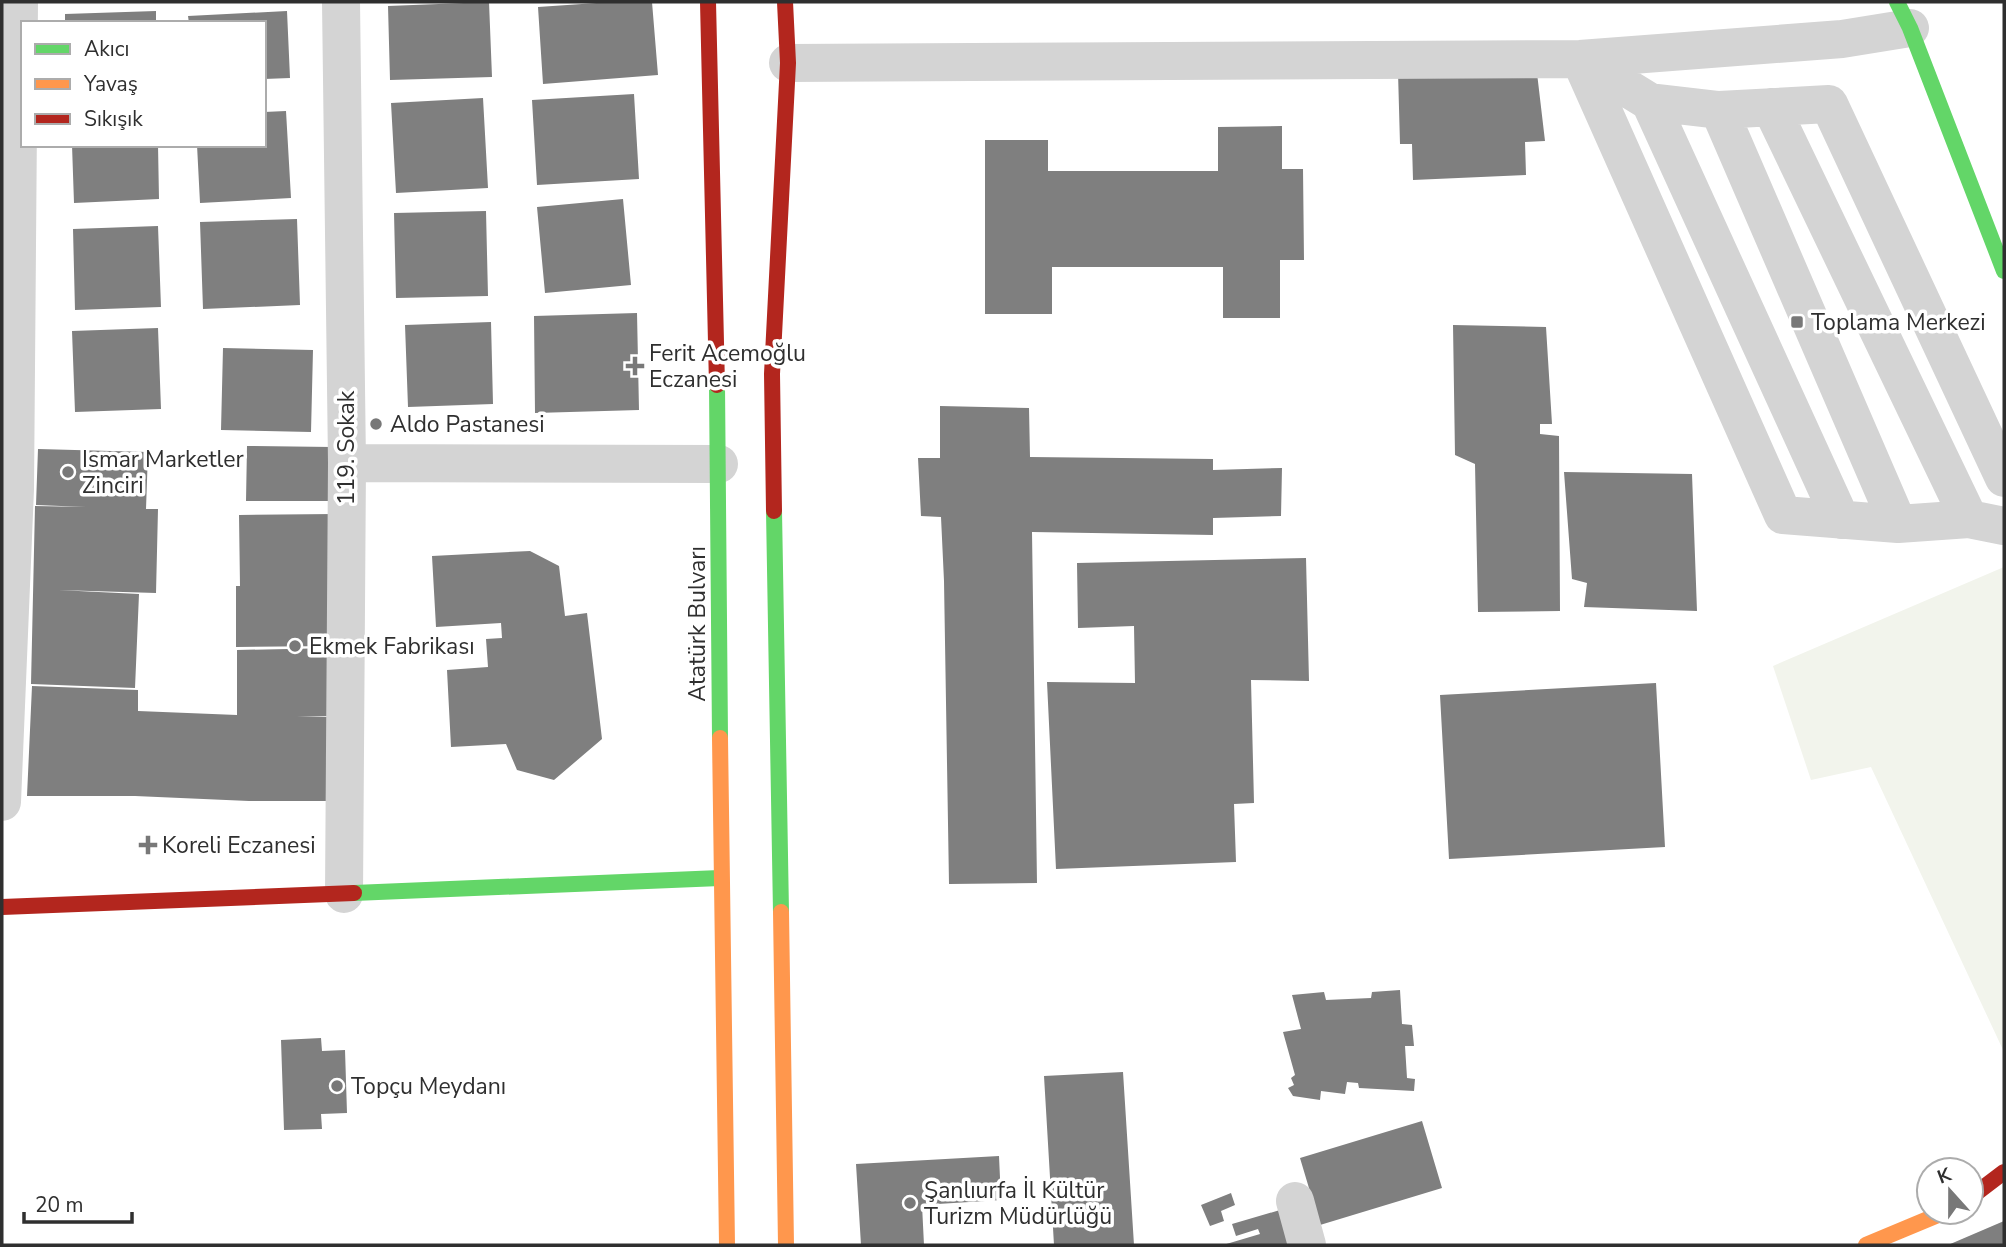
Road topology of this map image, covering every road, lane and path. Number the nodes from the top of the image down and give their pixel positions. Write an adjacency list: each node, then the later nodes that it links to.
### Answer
1 (19, 2): 15 (street)
2 (341, 2): 12 (street, 119. Sokak)
3 (708, 2): 13 (main road, Atatürk Bulvarı)
4 (785, 2): 7 (main road)
5 (1903, 15): 6 (street); 11 (main road)
6 (1580, 59): 7 (street); 8 (street); 16 (street)
7 (788, 63): 32 (main road)
8 (1650, 102): 10 (street); 16 (street)
9 (1771, 107): 10 (street); 14 (street); 17 (street)
10 (1719, 110): 18 (street)
11 (2004, 271)
12 (347, 463): 13 (street); 21 (street, 119. Sokak)
13 (719, 464): 20 (main road, Atatürk Bulvarı)
14 (2004, 478)
15 (9, 489): 19 (street)
16 (1841, 520): 18 (street)
17 (1986, 523): 18 (street)
18 (1898, 524)
19 (2, 802)
20 (720, 878): 21 (main road); 24 (main road, Atatürk Bulvarı)
21 (344, 894): 22 (main road)
22 (2, 907)
23 (2004, 1172): 25 (main road)
24 (726, 1176): 30 (main road); 31 (main road, Atatürk Bulvarı)
25 (1985, 1188)
26 (2004, 1190): 27 (main road)
27 (1985, 1195)
28 (1295, 1201): 33 (street)
29 (1915, 1225): 34 (main road)
30 (720, 1245)
31 (727, 1245)
32 (786, 1245)
33 (1307, 1245)
34 (1866, 1245)

